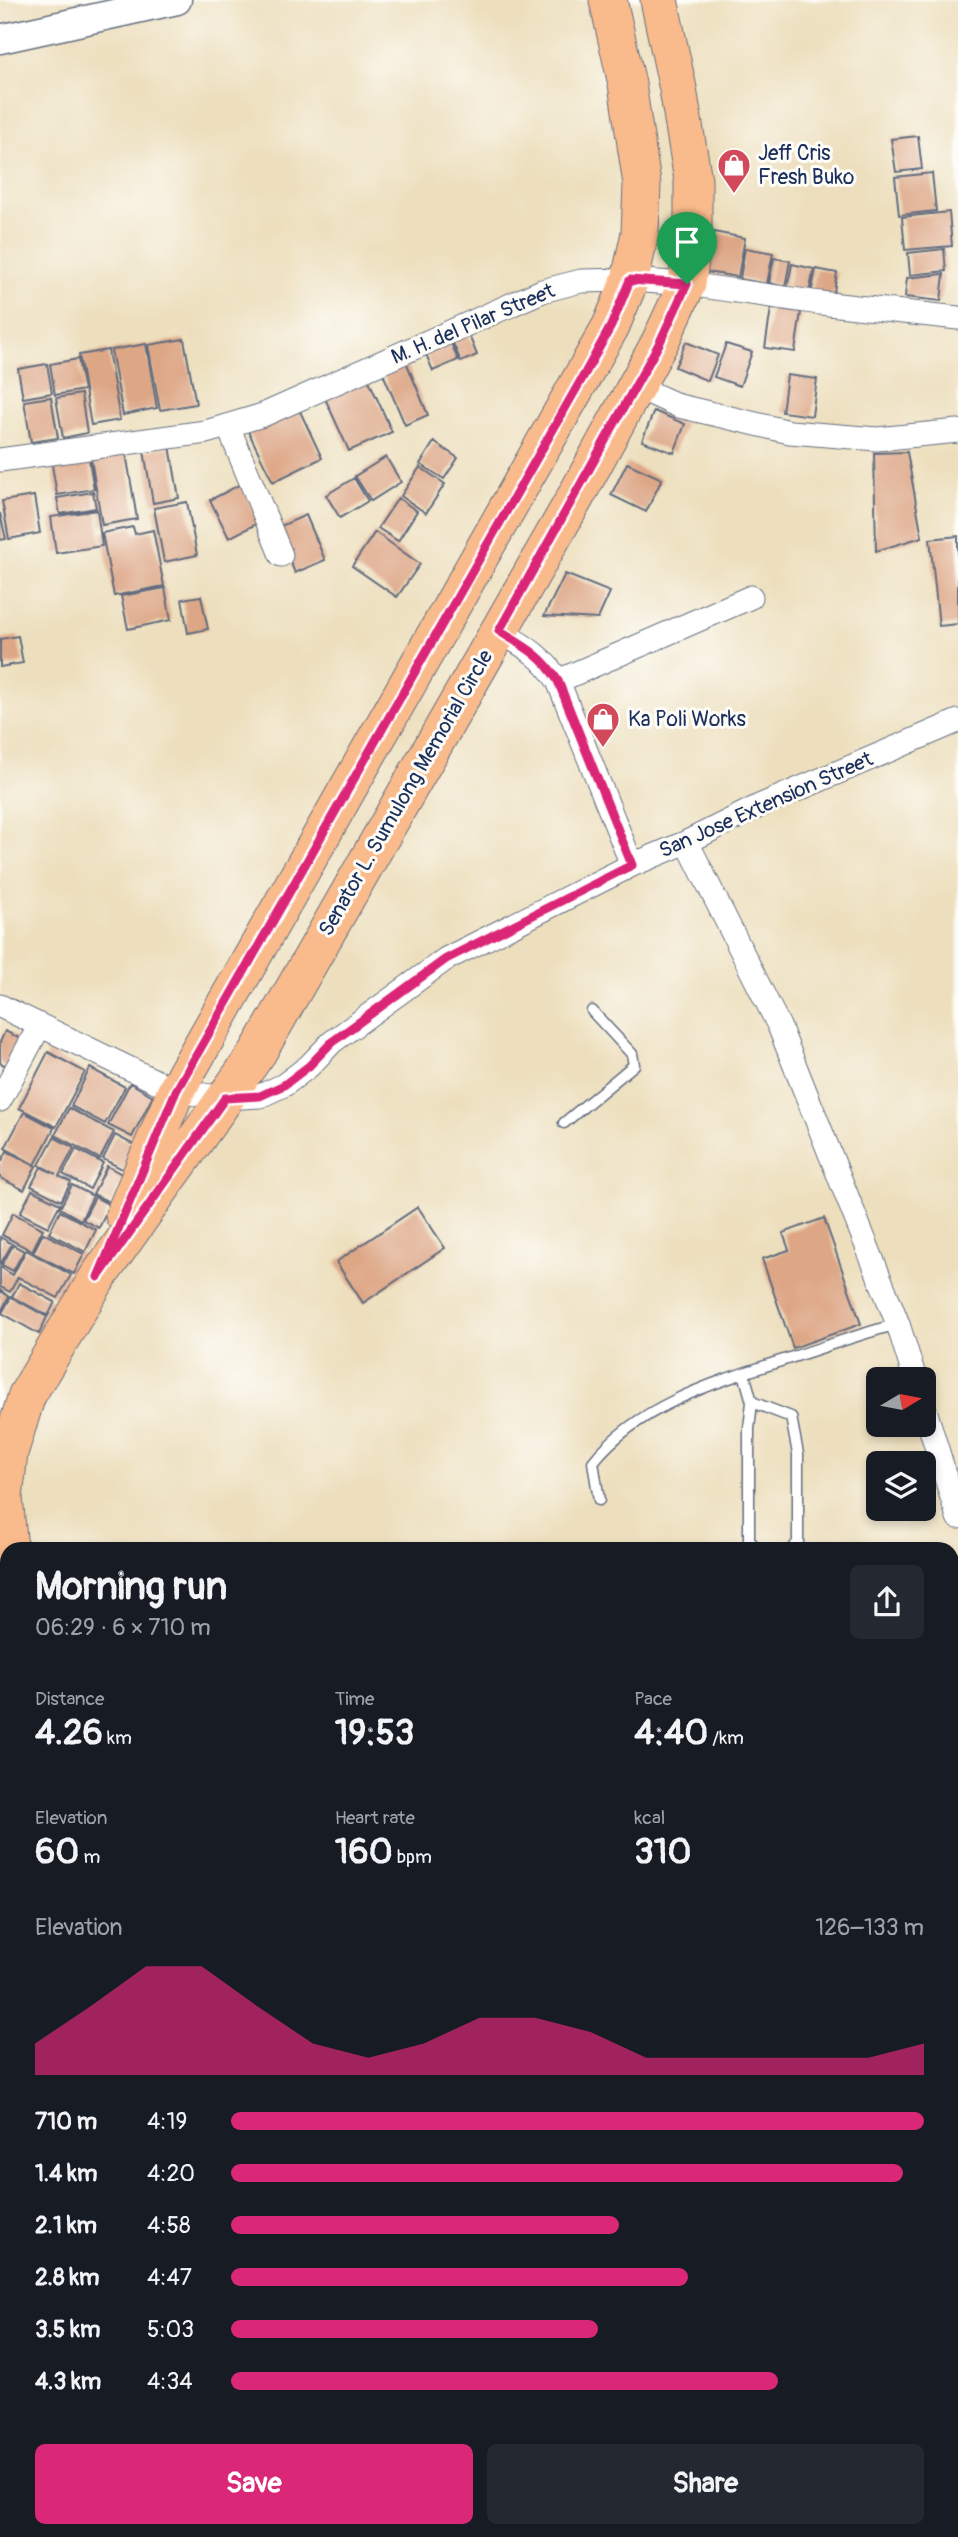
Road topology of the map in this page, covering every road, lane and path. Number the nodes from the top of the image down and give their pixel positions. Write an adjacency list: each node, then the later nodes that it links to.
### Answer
1 (177, 0): 4 (street)
2 (608, 0): 5 (main road, Senator L. Sumulong Memorial Circle)
3 (659, 0): 6 (main road, Senator L. Sumulong Memorial Circle)
4 (0, 39)
5 (630, 280): 6 (street, M. H. del Pilar Street); 9 (street, M. H. del Pilar Street); 22 (main road, Senator L. Sumulong Memorial Circle)
6 (687, 284): 7 (street, M. H. del Pilar Street); 8 (main road, Senator L. Sumulong Memorial Circle)
7 (958, 318)
8 (635, 386): 10 (street); 14 (main road, Senator L. Sumulong Memorial Circle)
9 (228, 426): 11 (street, M. H. del Pilar Street); 12 (street)
10 (958, 431)
11 (0, 460)
12 (281, 555)
13 (751, 597): 15 (street)
14 (499, 631): 15 (street); 24 (main road, Senator L. Sumulong Memorial Circle)
15 (558, 681): 18 (street)
16 (958, 721): 17 (street, San Jose Extension Street)
17 (687, 842): 18 (street, San Jose Extension Street); 27 (street)
18 (632, 865): 24 (street, San Jose Extension Street)
19 (0, 1006): 21 (street, San Jose Extension Street)
20 (592, 1011): 25 (lane)
21 (39, 1027): 22 (street, San Jose Extension Street); 23 (street)
22 (176, 1091): 24 (street, San Jose Extension Street); 26 (main road, Senator L. Sumulong Memorial Circle)
23 (2, 1093)
24 (225, 1098): 26 (main road, Senator L. Sumulong Memorial Circle)
25 (564, 1123)
26 (98, 1277): 34 (main road, Senator L. Sumulong Memorial Circle)
27 (898, 1324): 28 (street); 29 (lane)
28 (911, 1367)
29 (744, 1373): 30 (lane); 32 (lane)
30 (752, 1402): 35 (lane); 36 (lane)
31 (933, 1437): 33 (street)
32 (598, 1500)
33 (958, 1517)
34 (8, 1542)
35 (750, 1542)
36 (798, 1542)

